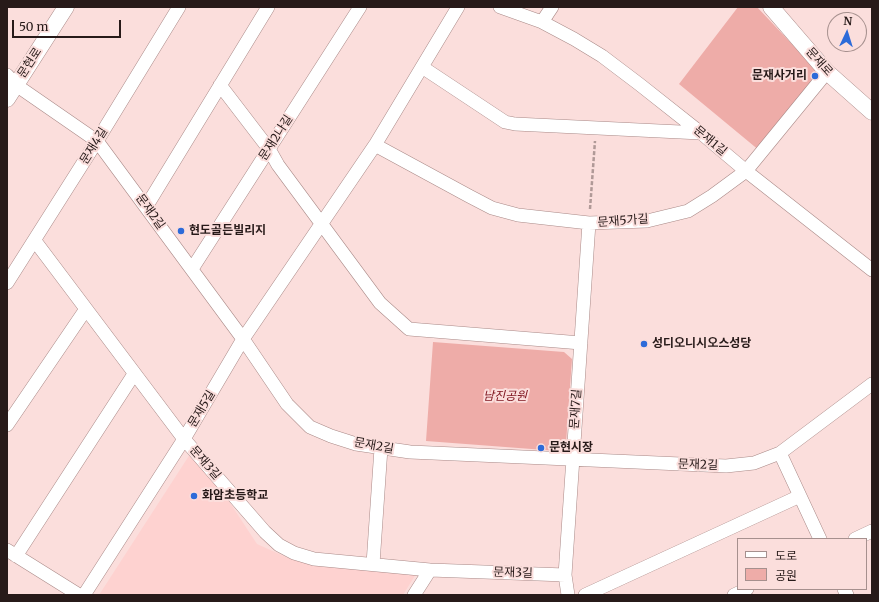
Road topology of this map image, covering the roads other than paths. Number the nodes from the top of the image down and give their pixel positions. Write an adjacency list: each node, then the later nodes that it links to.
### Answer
1 (66, 7): 12 (street, 문현로)
2 (179, 7): 17 (street, 문재4길)
3 (268, 7): 13 (street)
4 (360, 7): 19 (street, 문재2나길)
5 (458, 7): 10 (street, 문재5길)
6 (500, 7): 9 (street, 문재1길)
7 (552, 7): 9 (street)
8 (771, 7): 11 (street, 문재로)
9 (542, 22): 16 (street, 문재1길)
10 (422, 67): 16 (street); 18 (street, 문재5길)
11 (827, 72): 15 (street, 문재로); 20 (street, 문재5가길)
12 (12, 80): 14 (street, 문현로); 17 (street, 문재2길)
13 (220, 84): 19 (street); 21 (street)
14 (7, 99)
15 (870, 108)
16 (701, 133): 20 (street, 문재1길)
17 (97, 141): 21 (street, 문재2길); 24 (street, 문재4길)
18 (375, 145): 22 (street, 문재5가길); 23 (street, 문재5길)
19 (268, 149): 23 (street); 25 (street, 문재2나길)
20 (746, 171): 22 (street, 문재5가길); 26 (street, 문재1길)
21 (146, 207): 25 (street, 문재2길)
22 (589, 223): 30 (street, 문재7길)
23 (321, 224): 29 (street, 문재5길); 30 (street)
24 (35, 241): 27 (street, 문재4길); 28 (street, 문재3길)
25 (192, 269): 29 (street, 문재2길)
26 (872, 270)
27 (7, 283)
28 (86, 310): 31 (street, 문재3길); 33 (street)
29 (243, 339): 34 (street, 문재5길); 35 (street, 문재2길)
30 (581, 343): 37 (street, 문재7길)
31 (134, 374): 34 (street, 문재3길); 42 (street)
32 (872, 384): 36 (street, 문재2길)
33 (7, 425)
34 (184, 439): 43 (street, 문재3길); 48 (street, 문재5길)
35 (381, 448): 37 (street, 문재2길); 43 (street)
36 (780, 453): 37 (street, 문재2길); 38 (street)
37 (573, 460): 45 (street, 문재7길)
38 (800, 496): 40 (street); 51 (street)
39 (872, 531): 41 (street)
40 (820, 538)
41 (857, 538)
42 (12, 553): 47 (street)
43 (373, 564): 44 (street, 문재3길)
44 (430, 570): 45 (street, 문재3길); 49 (street)
45 (565, 575): 50 (street, 문재7길)
46 (745, 590): 52 (street)
47 (79, 595)
48 (84, 595)
49 (414, 595)
50 (568, 595)
51 (585, 595)
52 (734, 595)

